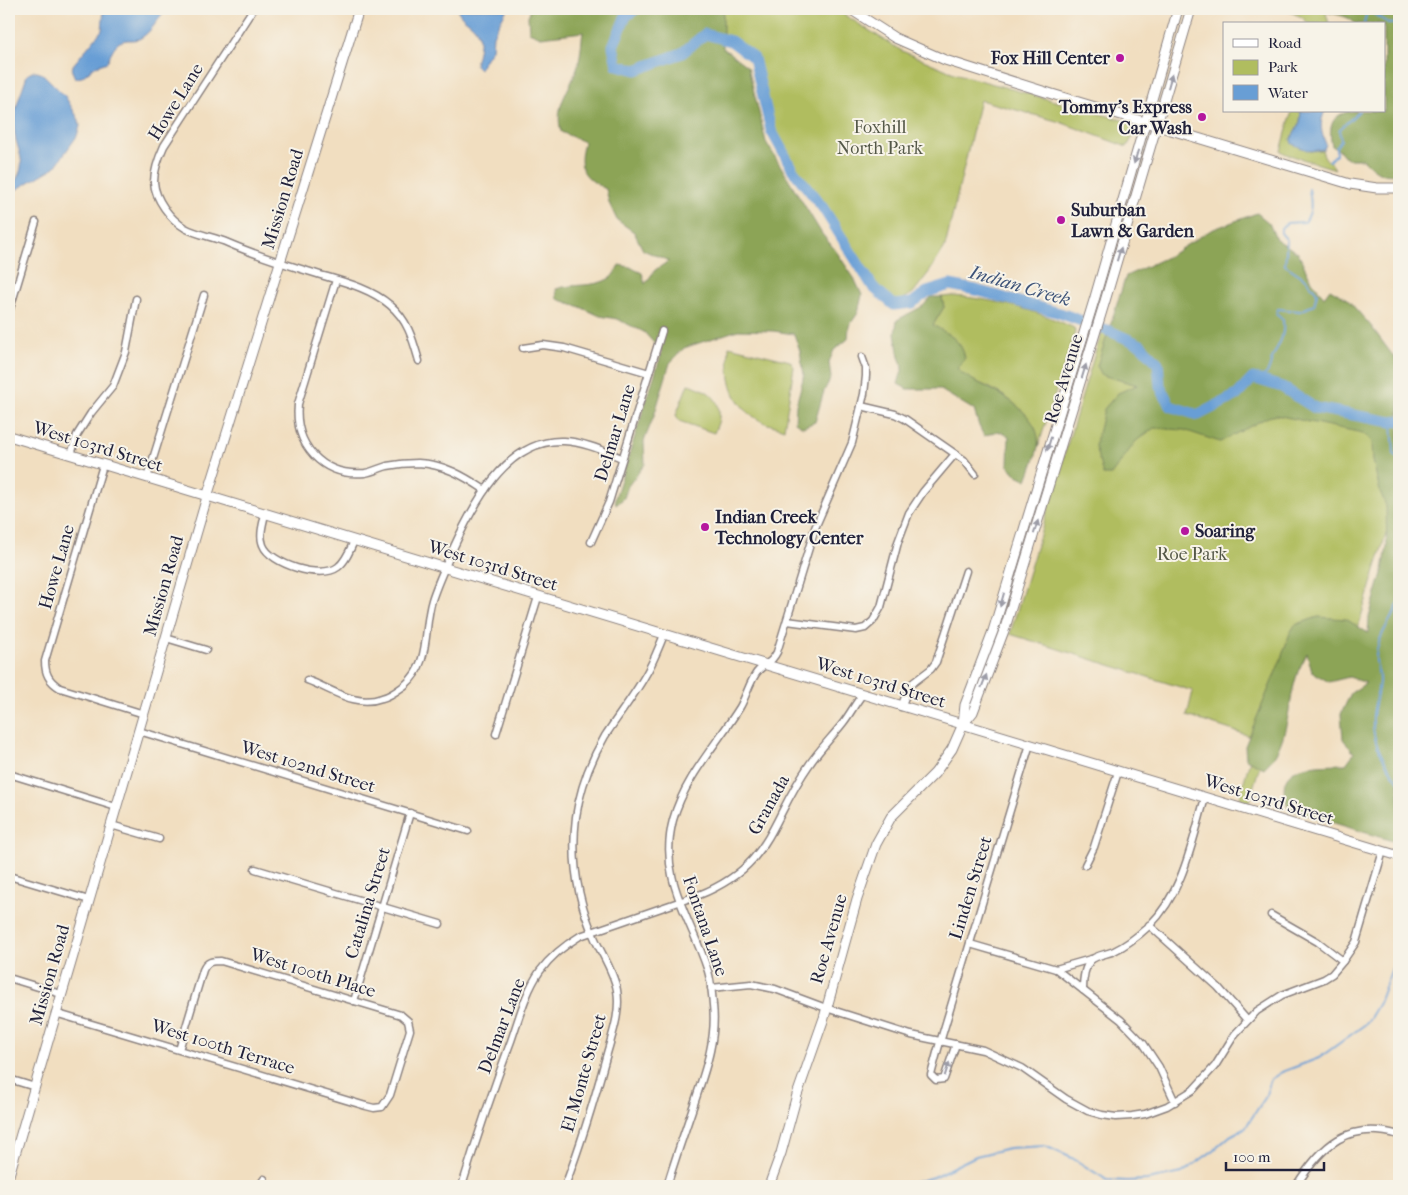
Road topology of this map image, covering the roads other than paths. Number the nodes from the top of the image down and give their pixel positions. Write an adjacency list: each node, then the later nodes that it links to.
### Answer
1 (253, 9): 10 (street, Howe Lane)
2 (359, 9): 10 (main road, Mission Road)
3 (850, 9): 6 (main road)
4 (1178, 9): 6 (main road, Roe Avenue)
5 (1191, 9): 7 (main road, Roe Avenue, one-way to 5)
6 (1146, 123): 7 (main road); 28 (main road, Roe Avenue, one-way to 28)
7 (1157, 126): 8 (main road); 29 (main road, Roe Avenue, one-way to 7)
8 (1399, 188)
9 (36, 222): 14 (street)
10 (280, 263): 11 (street, Howe Lane); 31 (main road, Mission Road)
11 (336, 280): 18 (street, Howe Lane); 30 (street)
12 (204, 295): 27 (street)
13 (136, 299): 23 (street)
14 (9, 312)
15 (662, 332): 19 (street, Delmar Lane)
16 (524, 348): 19 (street)
17 (862, 357): 20 (street, Fontana Lane)
18 (419, 361)
19 (649, 373): 24 (street, Delmar Lane)
20 (861, 406): 22 (street); 38 (street, Fontana Lane)
21 (9, 437): 23 (main road, West 103rd Street)
22 (955, 454): 26 (street); 38 (street)
23 (71, 455): 25 (main road, West 103rd Street)
24 (622, 458): 30 (street); 34 (street, Delmar Lane)
25 (103, 465): 27 (main road, West 103rd Street); 46 (street, Howe Lane)
26 (975, 474)
27 (147, 478): 31 (main road, West 103rd Street)
28 (1039, 478): 29 (main road); 47 (main road, Roe Avenue, one-way to 47)
29 (1049, 484): 47 (main road, Roe Avenue, one-way to 29)
30 (485, 490): 35 (street)
31 (207, 497): 32 (main road, West 103rd Street); 40 (main road, Mission Road)
32 (265, 514): 33 (main road, West 103rd Street); 33 (street)
33 (354, 541): 35 (main road, West 103rd Street)
34 (591, 542)
35 (445, 568): 37 (main road, West 103rd Street); 43 (street)
36 (966, 571): 45 (street)
37 (538, 597): 39 (main road, West 103rd Street); 49 (street)
38 (787, 621): 42 (street, Fontana Lane)
39 (664, 635): 42 (main road, West 103rd Street); 70 (street, El Monte Street)
40 (166, 638): 41 (street); 46 (main road, Mission Road)
41 (206, 650)
42 (766, 665): 44 (main road, West 103rd Street); 65 (street, Fontana Lane)
43 (307, 680)
44 (862, 694): 45 (main road, West 103rd Street); 65 (street, Granada)
45 (901, 706): 47 (main road, West 103rd Street)
46 (144, 714): 48 (main road, Mission Road)
47 (963, 724): 50 (main road, West 103rd Street); 80 (main road, Roe Avenue)
48 (139, 731): 54 (main road, Mission Road); 55 (street, West 102nd Street)
49 (496, 734)
50 (1030, 744): 51 (main road, West 103rd Street); 71 (street, Linden Street)
51 (1118, 772): 53 (main road, West 103rd Street); 61 (street)
52 (9, 774): 54 (street)
53 (1205, 798): 59 (main road, West 103rd Street); 69 (street)
54 (116, 807): 56 (main road, Mission Road)
55 (410, 813): 57 (street, West 102nd Street); 66 (street, Catalina Street)
56 (111, 825): 58 (street); 64 (main road, Mission Road)
57 (468, 831)
58 (159, 839)
59 (1383, 851): 60 (main road, West 103rd Street); 73 (street)
60 (1399, 856)
61 (1085, 865)
62 (255, 869): 66 (street)
63 (9, 876): 64 (street)
64 (89, 900): 78 (main road, Mission Road)
65 (679, 902): 70 (street, Delmar Lane); 76 (street, Fontana Lane)
66 (382, 907): 68 (street); 79 (street, Catalina Street)
67 (1271, 915): 73 (street)
68 (440, 924)
69 (1149, 926): 72 (street); 82 (street)
70 (592, 932): 94 (street, Delmar Lane); 95 (street, El Monte Street)
71 (970, 944): 74 (street); 83 (street, Linden Street)
72 (1091, 958): 74 (street); 77 (street)
73 (1343, 961): 82 (street)
74 (1056, 968): 77 (street)
75 (9, 978): 78 (street)
76 (711, 988): 80 (street); 96 (street, Fontana Lane)
77 (1083, 990): 88 (street)
78 (61, 994): 81 (main road, Mission Road)
79 (354, 1001): 85 (street, West 100th Place); 89 (street, West 100th Place)
80 (826, 1008): 83 (street); 97 (main road, Roe Avenue)
81 (55, 1013): 85 (street, West 100th Terrace); 87 (main road, Mission Road)
82 (1247, 1020): 88 (street)
83 (941, 1040): 84 (street); 84 (street, Linden Street, one-way to 84)
84 (956, 1044): 88 (street)
85 (179, 1050): 89 (street, West 100th Terrace)
86 (9, 1079): 87 (street)
87 (34, 1087): 91 (main road, Mission Road)
88 (1175, 1102)
89 (382, 1107)
90 (1399, 1134): 98 (street)
91 (9, 1175)
92 (264, 1179): 93 (street)
93 (259, 1186)
94 (462, 1186)
95 (564, 1186)
96 (667, 1186)
97 (769, 1186)
98 (1296, 1186)

